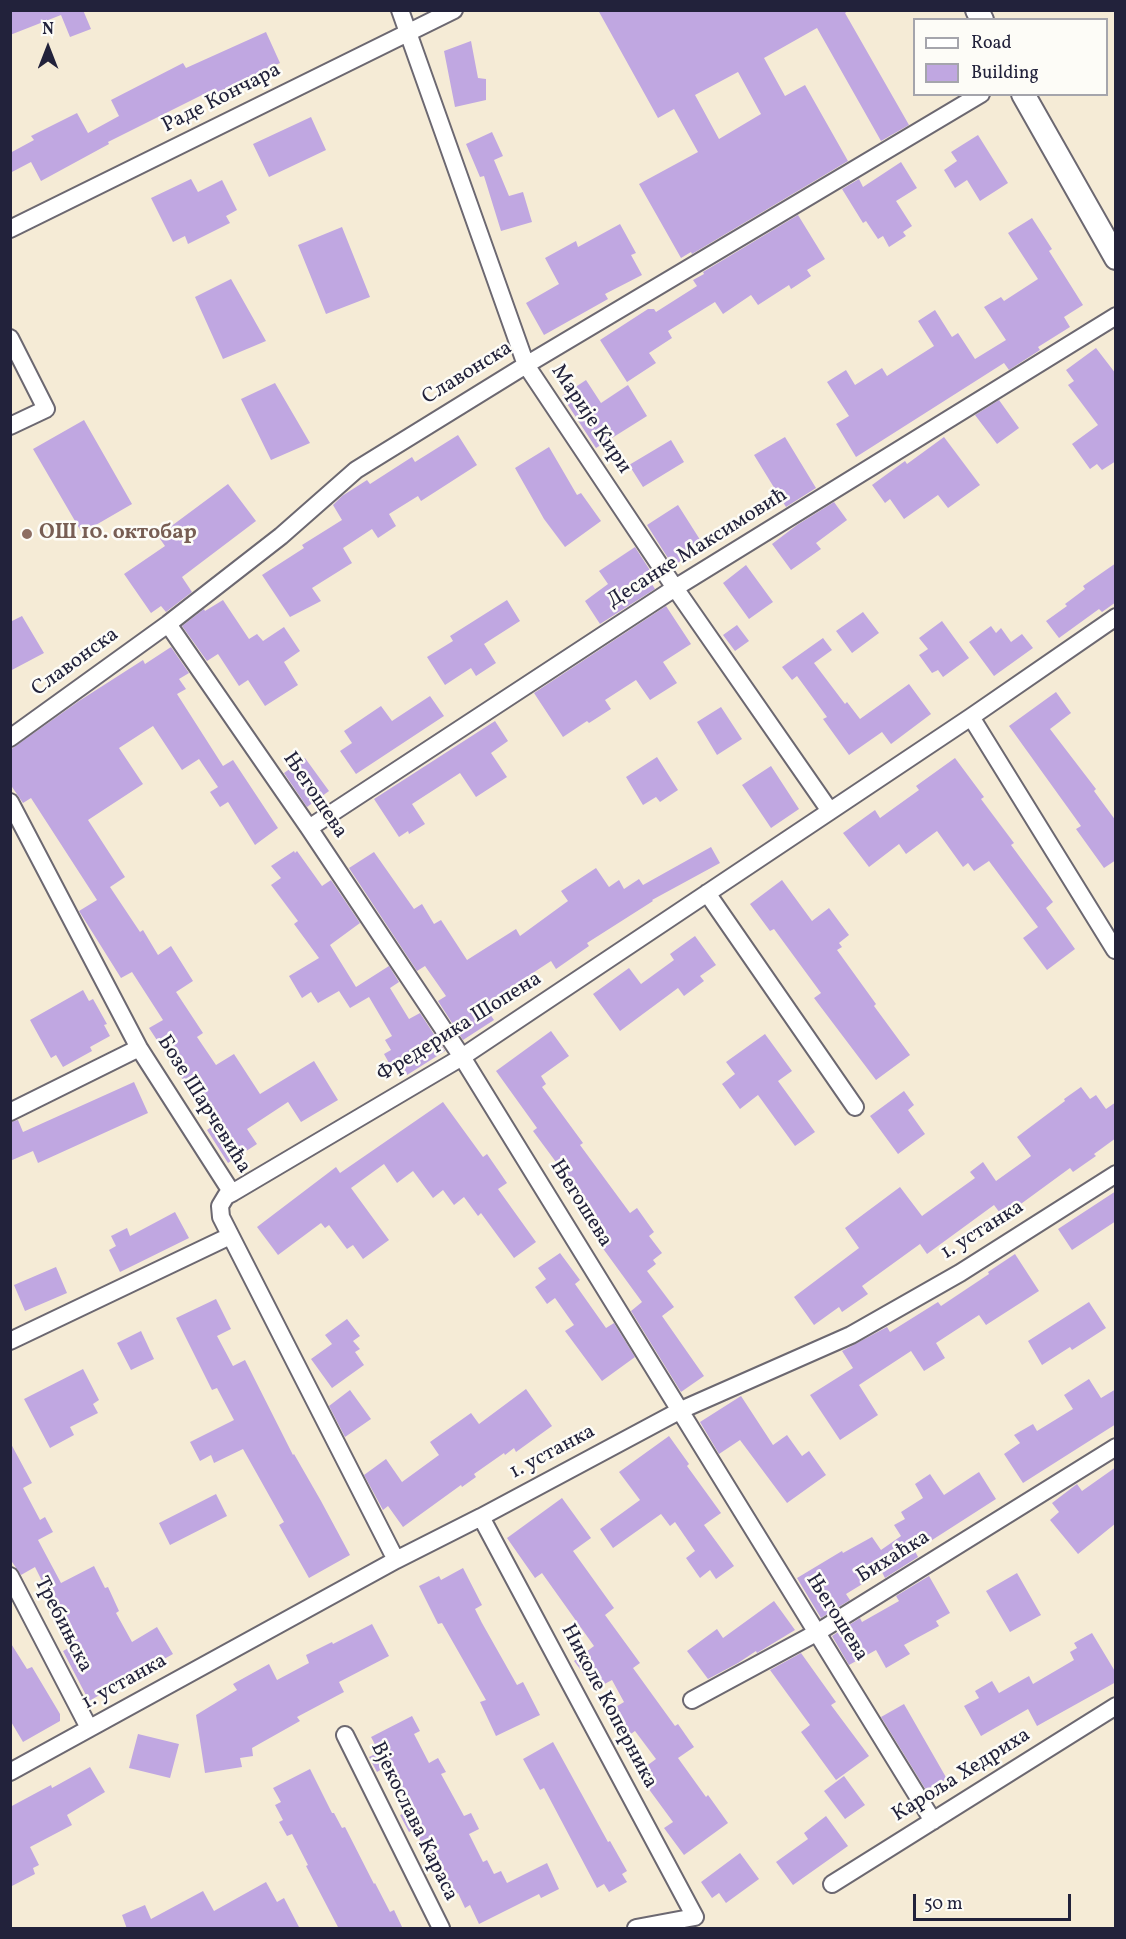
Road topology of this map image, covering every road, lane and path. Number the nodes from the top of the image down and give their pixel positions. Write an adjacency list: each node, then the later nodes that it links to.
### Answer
1 (400, 10): 3 (street, Марије Кири)
2 (454, 10): 3 (street, Раде Кончара)
3 (408, 32): 6 (street, Раде Кончара); 10 (street, Марије Кири)
4 (978, 96): 10 (street, Славонска)
5 (1024, 96): 7 (street)
6 (10, 229)
7 (1116, 258)
8 (1116, 316): 12 (street, Десанке Максимовић)
9 (10, 338): 11 (street)
10 (526, 365): 12 (street, Марије Кири); 14 (street, Славонска)
11 (10, 426)
12 (675, 588): 18 (street, Марије Кири); 19 (street, Десанке Максимовић)
13 (1116, 617): 15 (street, Фредерика Шопена)
14 (168, 624): 16 (street, Славонска); 19 (street, Његошева)
15 (971, 717): 18 (street, Фредерика Шопена); 21 (street)
16 (10, 738)
17 (10, 802): 22 (street, Бозе Шарчевића)
18 (830, 811): 20 (street, Фредерика Шопена)
19 (309, 828): 23 (street, Његошева)
20 (707, 893): 23 (street, Фредерика Шопена); 24 (street)
21 (1115, 950)
22 (139, 1048): 25 (street); 27 (street, Бозе Шарчевића)
23 (462, 1057): 27 (street, Фредерика Шопена); 30 (street, Његошева)
24 (855, 1107)
25 (10, 1112)
26 (1116, 1174): 30 (street, 1. устанка)
27 (232, 1193): 28 (street, Бозе Шарчевића)
28 (230, 1236): 29 (street); 33 (street, Бозе Шарчевића)
29 (10, 1341)
30 (681, 1410): 32 (street, 1. устанка); 35 (street, Његошева)
31 (1116, 1447): 35 (street, Бихаћка)
32 (480, 1517): 33 (street, 1. устанка); 44 (street, Николе Коперника)
33 (396, 1560): 38 (street, 1. устанка)
34 (10, 1576): 38 (street, Требињска)
35 (818, 1632): 36 (street, Бихаћка); 41 (street, Његошева)
36 (692, 1700)
37 (1116, 1706): 41 (street, Кароља Хедриха)
38 (89, 1728): 40 (street, 1. устанка)
39 (345, 1735): 43 (street, Вјекослава Караса)
40 (10, 1772)
41 (933, 1821): 42 (street, Кароља Хедриха)
42 (832, 1884)
43 (441, 1929)
44 (636, 1929)

